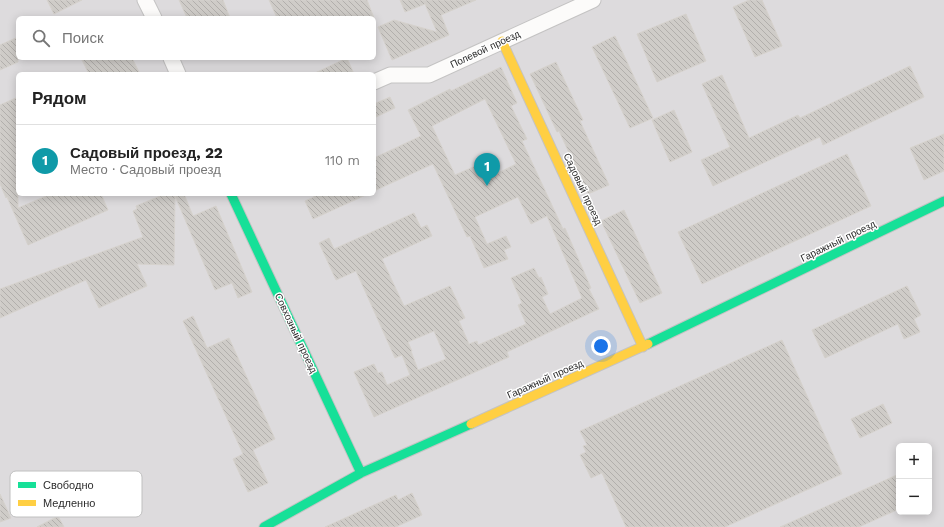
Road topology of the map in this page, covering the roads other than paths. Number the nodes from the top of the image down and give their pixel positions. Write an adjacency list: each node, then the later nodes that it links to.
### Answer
1 (145, 0): 3 (street)
2 (593, 0): 4 (street, Полевой проезд)
3 (153, 16)
4 (502, 41): 7 (street, Полевой проезд); 10 (street, Садовый проезд)
5 (172, 60): 6 (street)
6 (177, 72)
7 (376, 81)
8 (232, 196): 11 (street, Совхозный проезд)
9 (944, 201): 10 (street, Гаражный проезд)
10 (643, 347): 11 (street, Гаражный проезд)
11 (361, 473): 12 (street, Гаражный проезд)
12 (264, 527)

